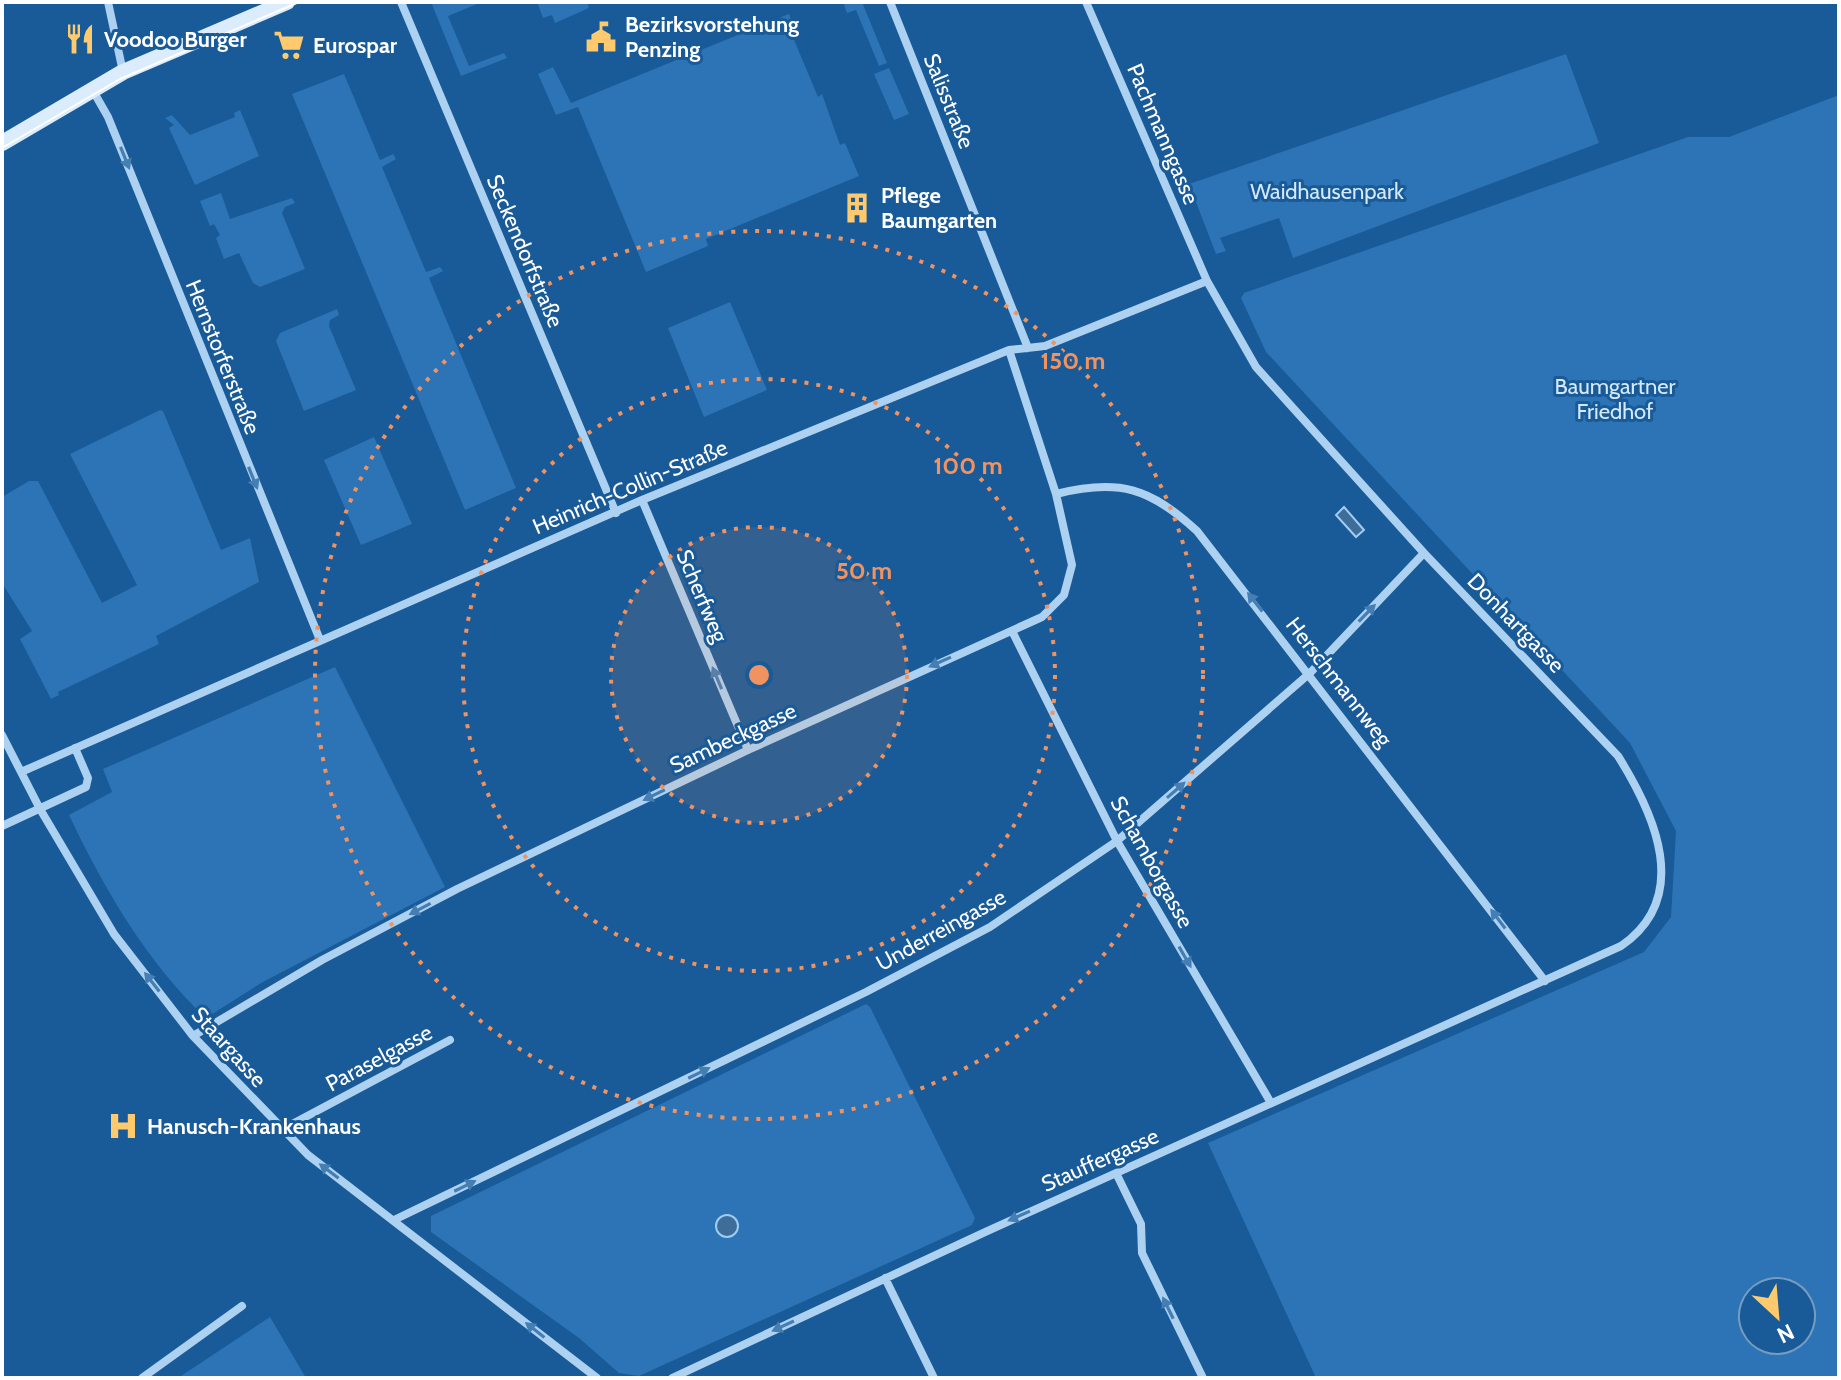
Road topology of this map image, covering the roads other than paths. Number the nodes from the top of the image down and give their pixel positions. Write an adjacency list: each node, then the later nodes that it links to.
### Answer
1 (108, 2): 6 (street)
2 (287, 2): 6 (main road)
3 (401, 2): 14 (street, Seckendorfstraße)
4 (890, 2): 10 (street, Salisstraße)
5 (1086, 2): 9 (street, Pachmanngasse)
6 (123, 72): 7 (main road)
7 (91, 88): 8 (main road); 17 (street, Hernstorferstraße, one-way to 17)
8 (2, 143)
9 (1207, 281): 10 (street, Heinrich-Collin-Straße); 15 (street, Donhartgasse)
10 (1028, 348): 11 (street, Heinrich-Collin-Straße)
11 (1009, 350): 12 (street, Sambeckgasse); 13 (street, Heinrich-Collin-Straße)
12 (1056, 494): 16 (street, Sambeckgasse); 18 (street, Herschmannweg, one-way to 12)
13 (642, 500): 14 (street, Heinrich-Collin-Straße); 21 (street, Scherfweg, one-way to 13)
14 (616, 513): 17 (street, Heinrich-Collin-Straße)
15 (1424, 553): 18 (street, Underreingasse, one-way to 15); 26 (street, Donhartgasse)
16 (1013, 633): 21 (street, Sambeckgasse, one-way to 21); 25 (street, Schamborgasse)
17 (320, 640): 20 (street, Heinrich-Collin-Straße)
18 (1310, 673): 25 (street, Underreingasse, one-way to 18); 26 (street, Herschmannweg, one-way to 18)
19 (2, 735): 22 (street, Staargasse)
20 (75, 748): 22 (street, Heinrich-Collin-Straße); 23 (street)
21 (748, 750): 27 (street, Sambeckgasse, one-way to 27)
22 (21, 772): 23 (street, Staargasse)
23 (40, 809): 24 (street); 27 (street, Staargasse, one-way to 23)
24 (2, 826)
25 (1117, 841): 29 (street, Schamborgasse, one-way to 29); 32 (street, Underreingasse, one-way to 25)
26 (1545, 981): 29 (street, Stauffergasse)
27 (193, 1036): 30 (street, Staargasse)
28 (450, 1040): 30 (street, Paraselgasse)
29 (1271, 1103): 31 (street, Stauffergasse)
30 (281, 1130): 32 (street, Staargasse, one-way to 30)
31 (1116, 1173): 33 (street, Stauffergasse, one-way to 33); 39 (street, one-way to 31)
32 (394, 1220): 36 (street, Staargasse, one-way to 32)
33 (885, 1278): 37 (street, Stauffergasse, one-way to 37); 38 (street)
34 (242, 1306): 35 (street)
35 (142, 1378)
36 (597, 1378)
37 (672, 1378)
38 (934, 1378)
39 (1203, 1378)

